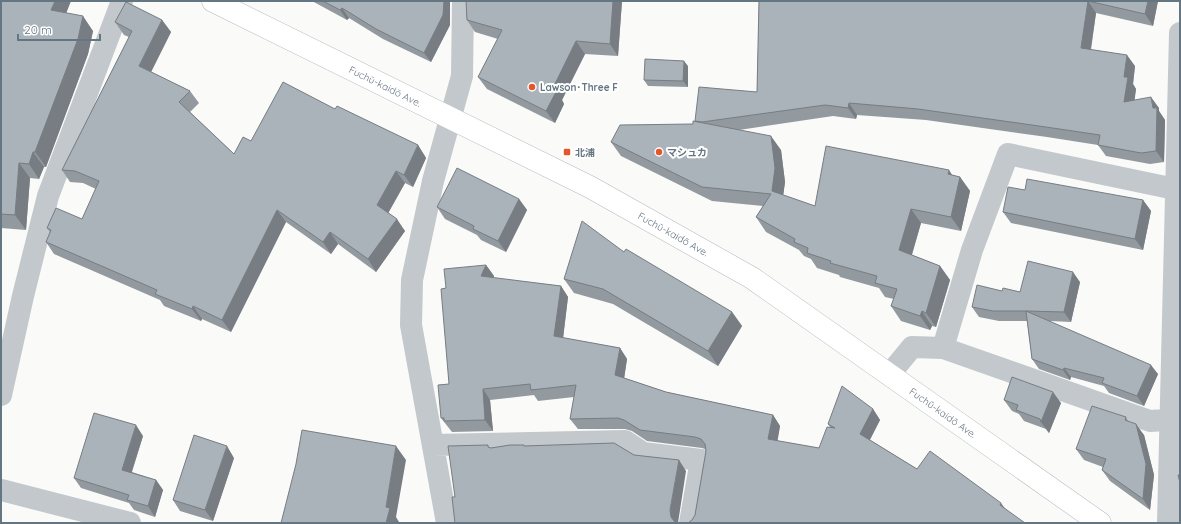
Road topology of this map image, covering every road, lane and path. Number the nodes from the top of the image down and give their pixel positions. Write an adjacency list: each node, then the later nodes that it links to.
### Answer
1 (122, 1): 10 (street)
2 (213, 1): 5 (main road, Fuchū-kaidō Ave.)
3 (463, 1): 5 (street)
4 (1180, 33): 6 (street)
5 (450, 117): 9 (main road, Fuchū-kaidō Ave.); 12 (street)
6 (1175, 189): 7 (street); 8 (street)
7 (1177, 263): 11 (street)
8 (943, 348): 9 (street); 11 (street)
9 (889, 375): 17 (main road, Fuchū-kaidō Ave.)
10 (1, 396)
11 (1176, 420): 18 (street)
12 (433, 445): 15 (street); 16 (street)
13 (1, 490): 14 (street)
14 (130, 523)
15 (447, 523)
16 (690, 523)
17 (1100, 523)
18 (1168, 523)

